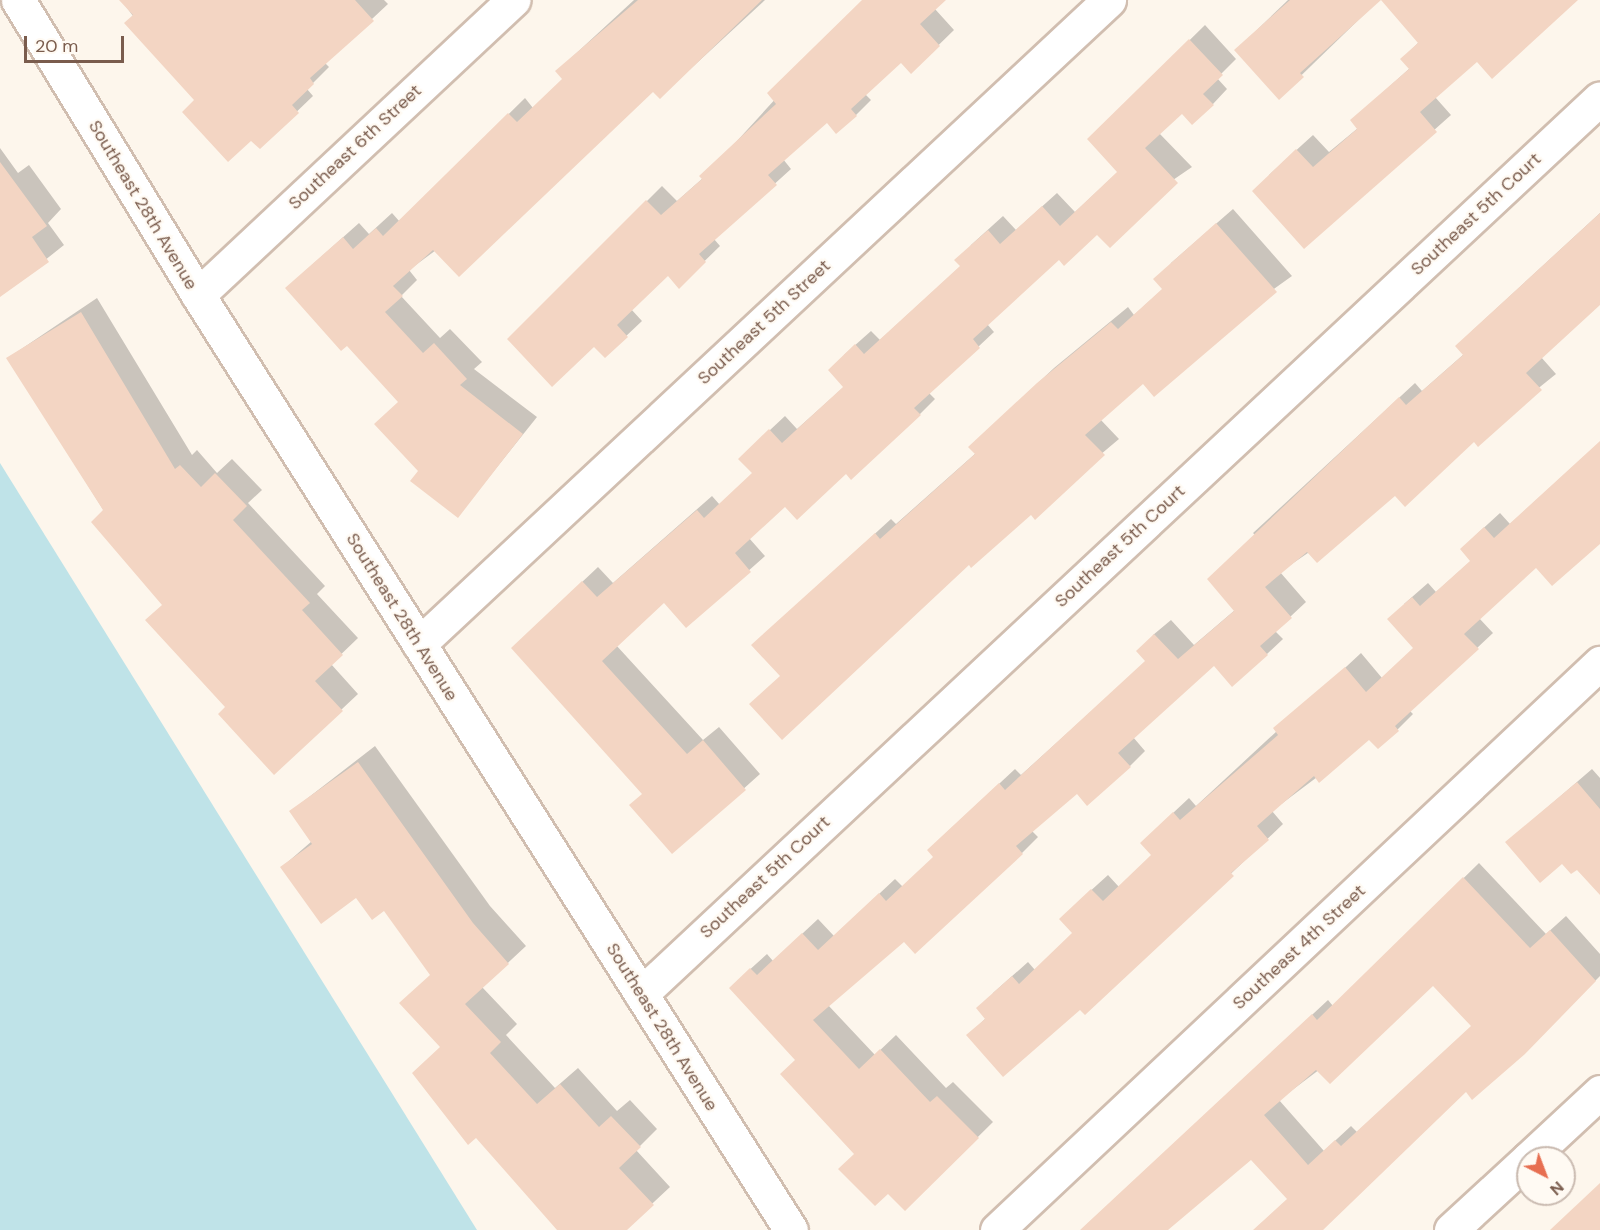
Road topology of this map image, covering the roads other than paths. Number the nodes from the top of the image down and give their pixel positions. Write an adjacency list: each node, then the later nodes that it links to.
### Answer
1 (18, 0): 5 (street, Southeast 28th Avenue)
2 (513, 0): 5 (street, Southeast 6th Street)
3 (1109, 0): 6 (street, Southeast 5th Street)
4 (1600, 98): 8 (street, Southeast 5th Court)
5 (198, 295): 6 (street, Southeast 28th Avenue)
6 (419, 644): 8 (street, Southeast 28th Avenue)
7 (1600, 663): 13 (street, Southeast 4th Street)
8 (641, 994): 12 (street, Southeast 28th Avenue)
9 (1600, 1092): 10 (street)
10 (1541, 1146)
11 (1516, 1169): 14 (street)
12 (790, 1230)
13 (997, 1230)
14 (1451, 1230)

